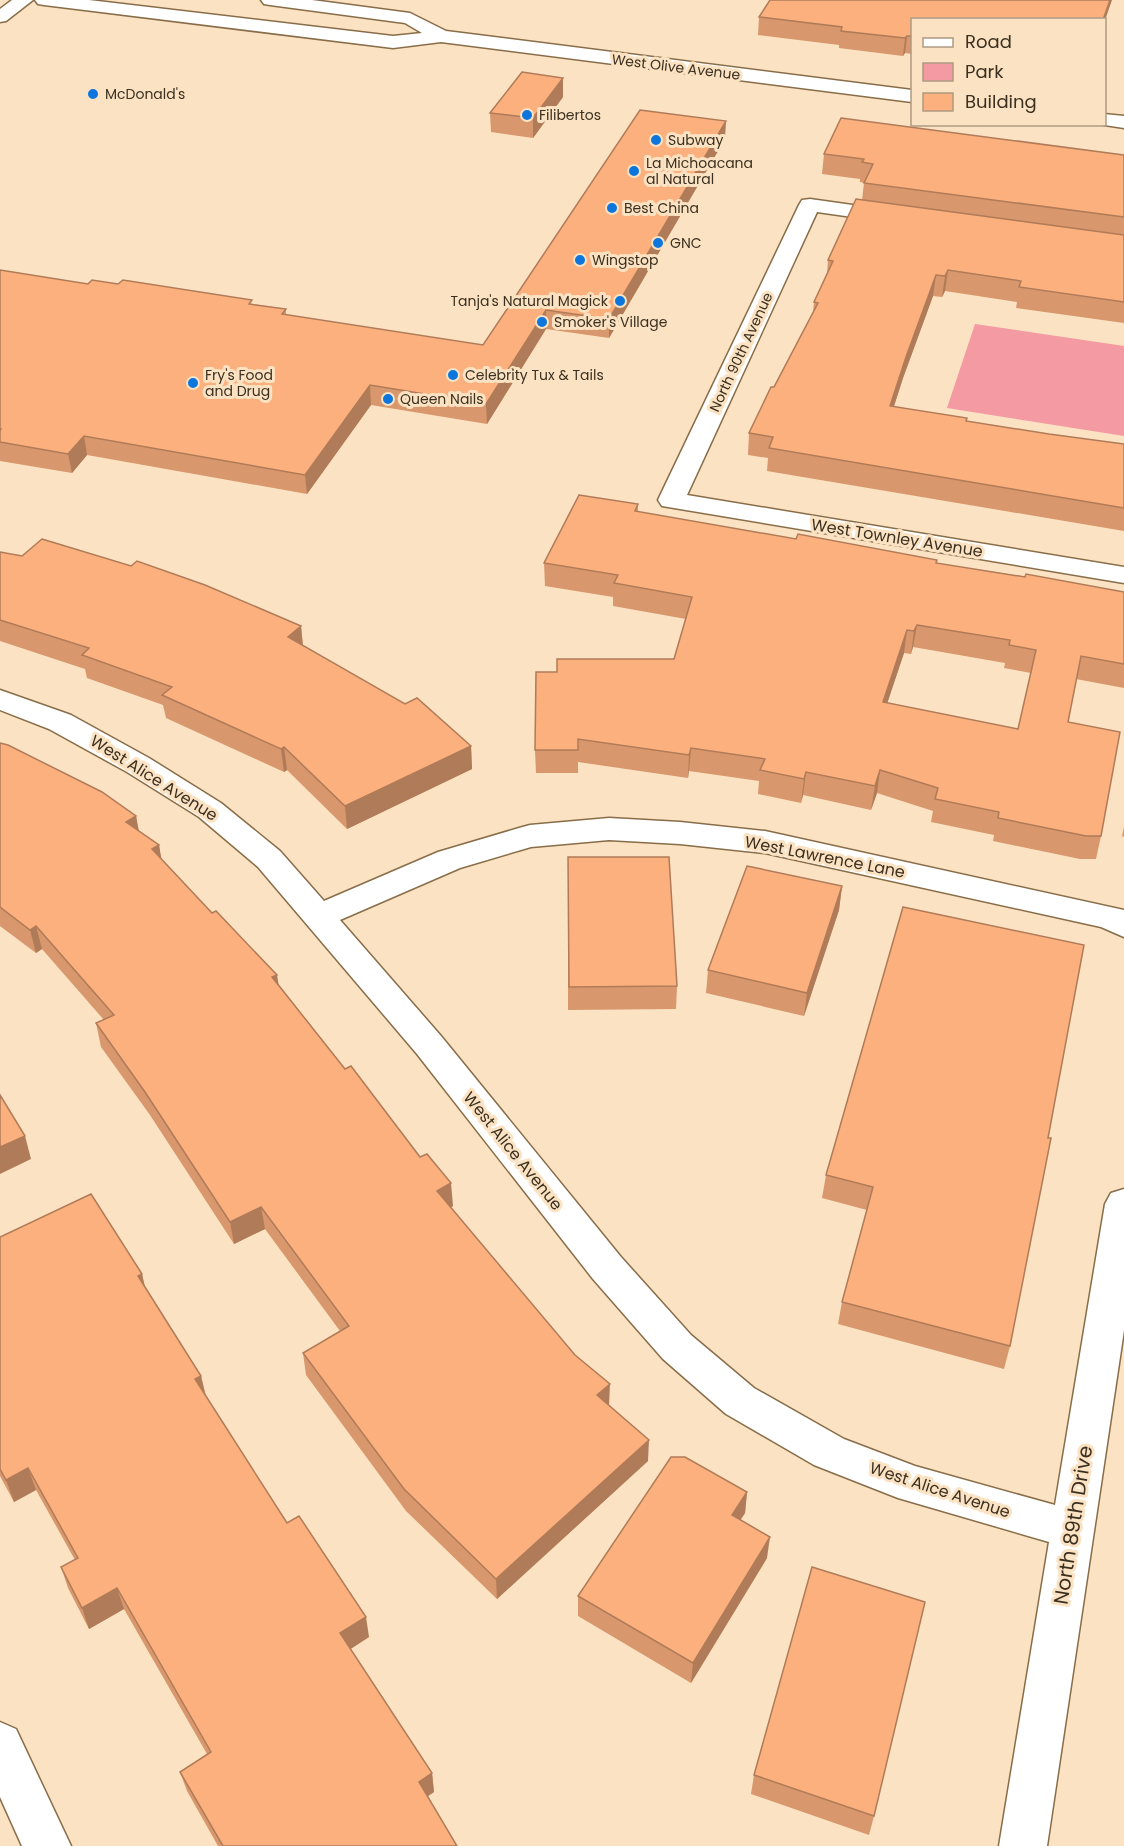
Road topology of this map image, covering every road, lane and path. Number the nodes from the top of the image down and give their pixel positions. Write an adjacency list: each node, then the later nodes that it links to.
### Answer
1 (24, 0): 4 (street)
2 (44, 0): 5 (street, West Olive Avenue)
3 (270, 0): 5 (street, West Olive Avenue)
4 (0, 17)
5 (441, 36): 6 (street, West Olive Avenue)
6 (911, 96)
7 (1106, 120): 8 (street)
8 (1124, 122)
9 (915, 219): 10 (street, North 90th Avenue)
10 (671, 500): 11 (street, West Townley Avenue)
11 (1124, 576)
12 (0, 699): 13 (street, West Alice Avenue)
13 (319, 916): 14 (street, West Lawrence Lane); 16 (street, West Alice Avenue)
14 (1124, 925)
15 (1124, 1204): 16 (street, North 89th Drive)
16 (1072, 1529): 19 (street, North 89th Drive)
17 (0, 1745): 18 (street)
18 (47, 1846)
19 (1023, 1846)

